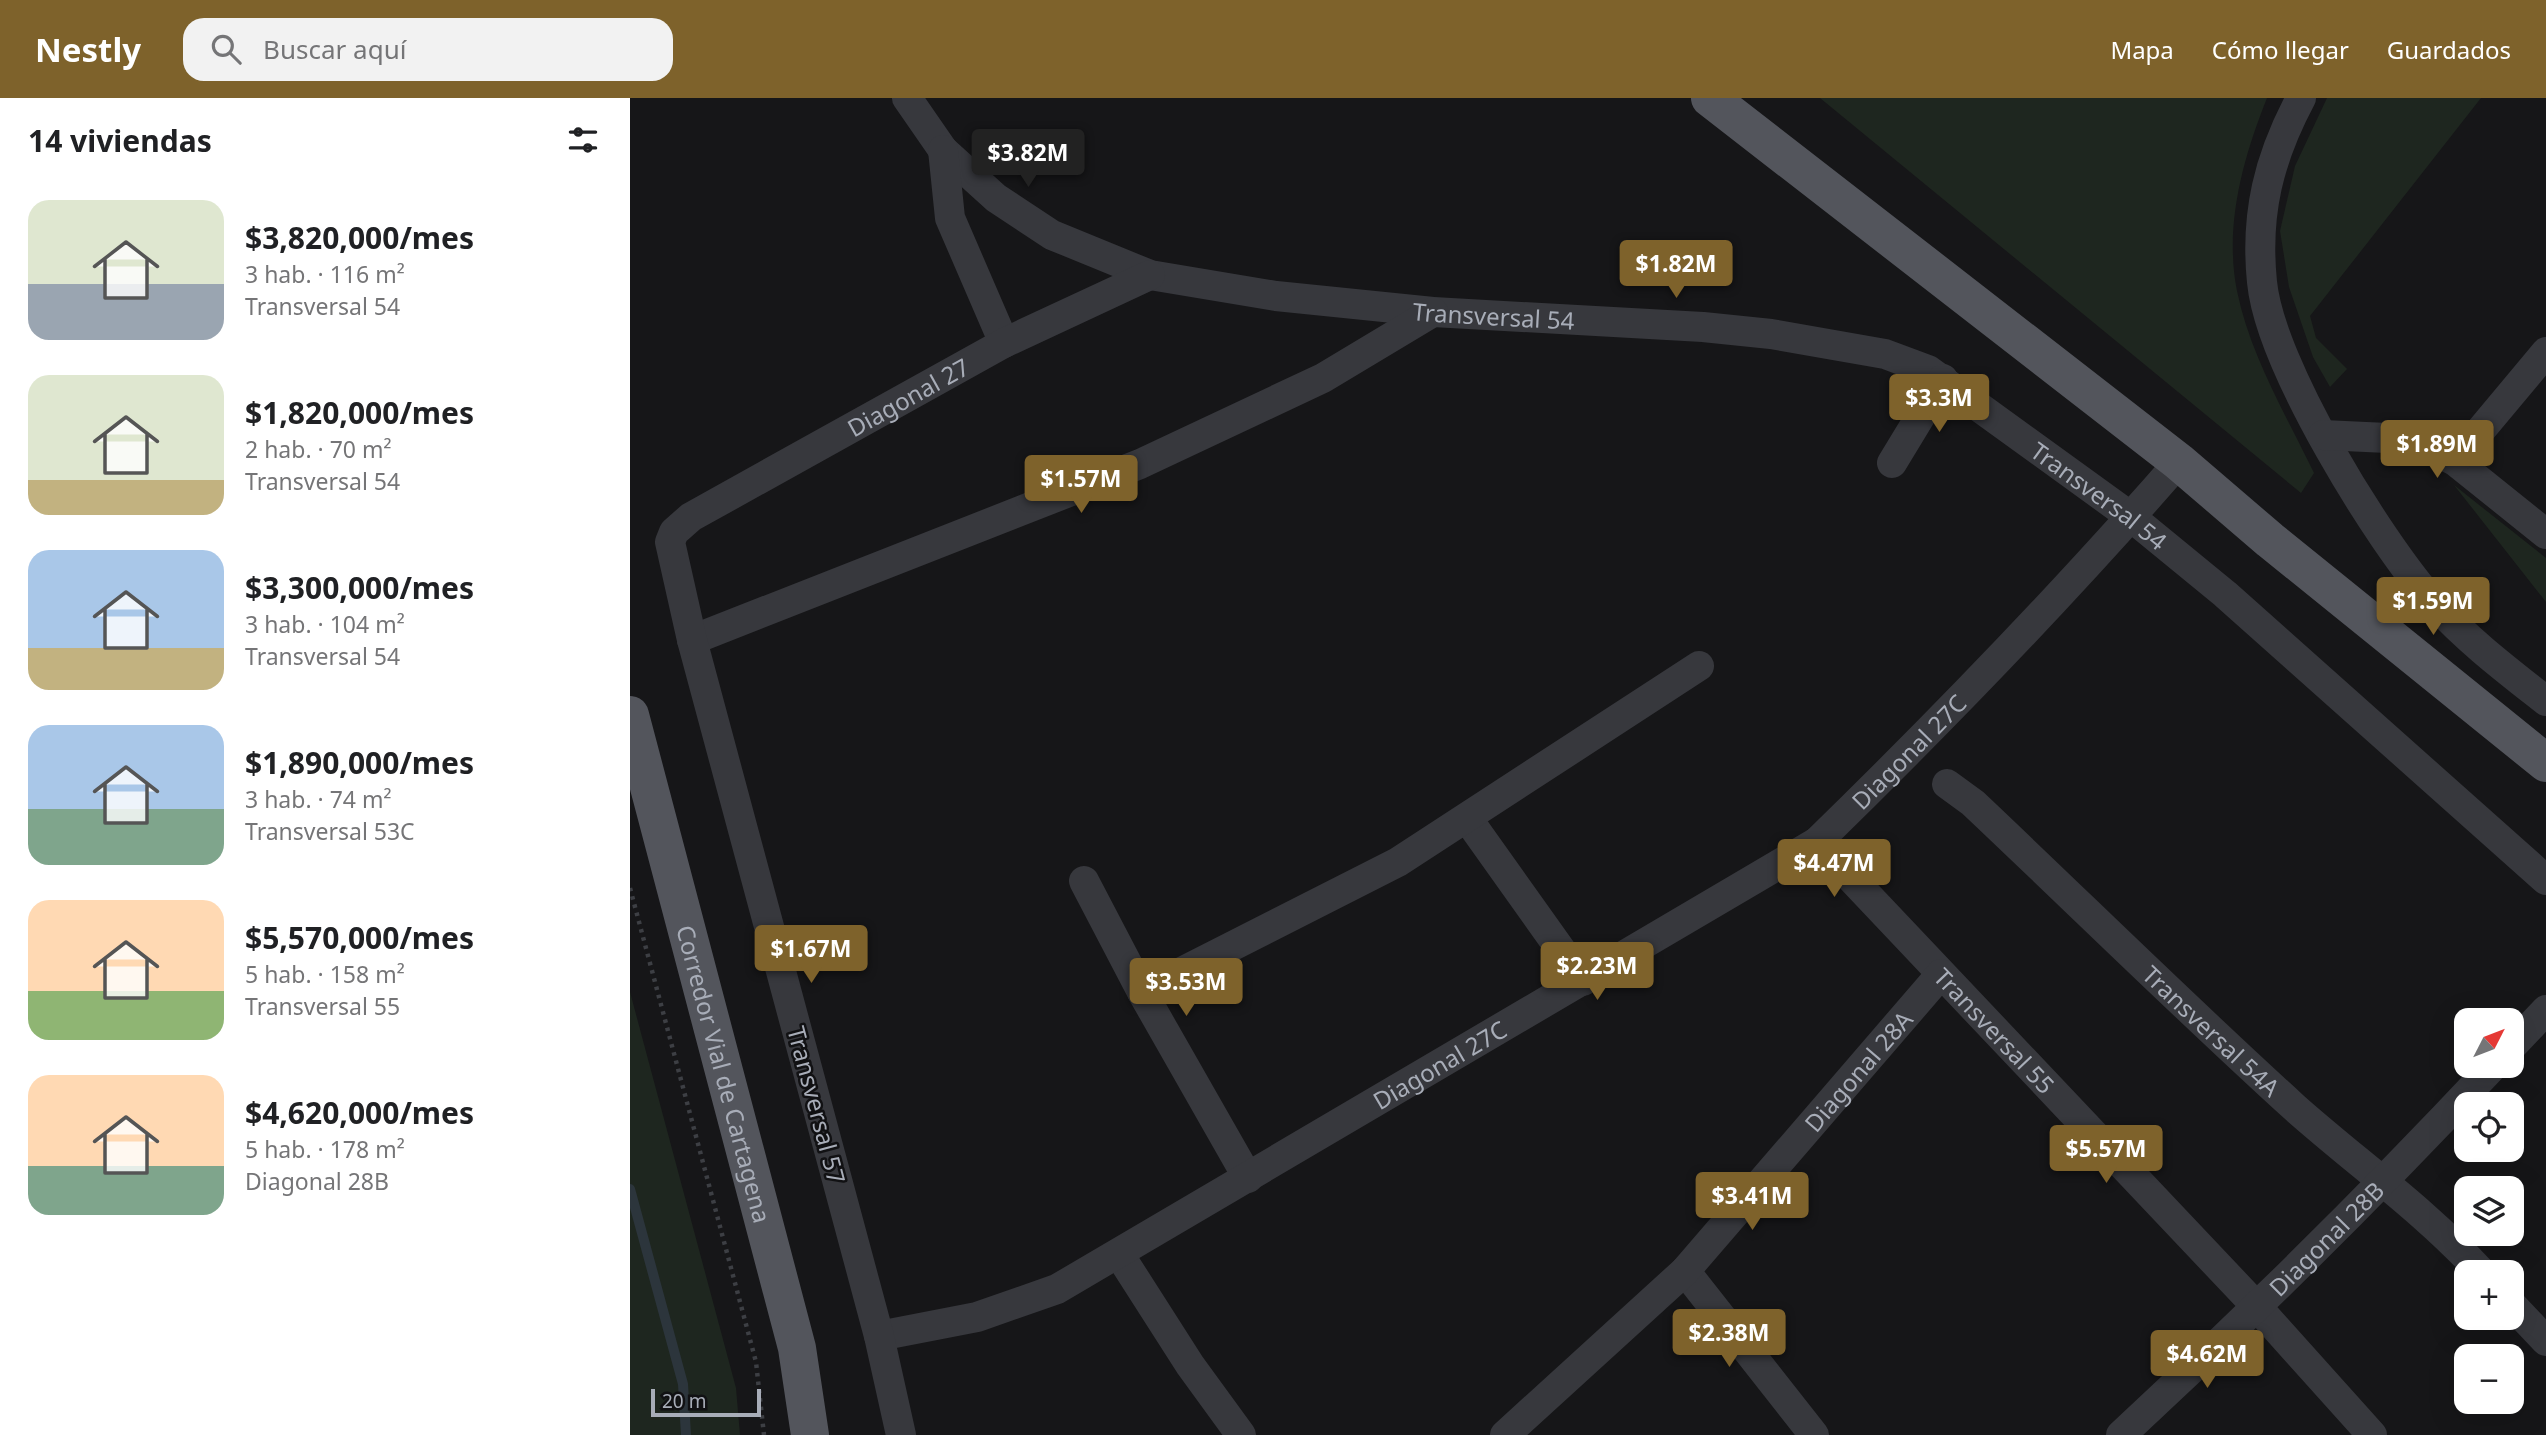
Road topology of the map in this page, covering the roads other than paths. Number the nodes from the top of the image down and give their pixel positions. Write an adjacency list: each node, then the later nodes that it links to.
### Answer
1 (907, 98): 4 (street, Transversal 54)
2 (1710, 98): 11 (main road)
3 (2301, 98): 10 (street)
4 (943, 150): 5 (street, Transversal 54); 7 (street)
5 (1150, 275): 6 (street, Transversal 54); 7 (street, Diagonal 27)
6 (1433, 312): 9 (street, Transversal 54); 17 (street)
7 (1004, 342): 15 (street, Diagonal 27)
8 (2546, 352): 12 (street)
9 (1943, 379): 13 (street); 14 (street, Transversal 54)
10 (2323, 435): 12 (street); 19 (street)
11 (2179, 461): 14 (street, Diagonal 27C); 21 (main road)
12 (2455, 461): 16 (street)
13 (1892, 463)
14 (2131, 517): 24 (street, Diagonal 27C); 25 (street, Transversal 54)
15 (674, 532): 17 (street, Transversal 57)
16 (2546, 534)
17 (692, 640): 40 (street, Transversal 57)
18 (1699, 666): 23 (street)
19 (2546, 702)
20 (630, 715): 42 (main road, Corredor Vial de Cartagena)
21 (2546, 763)
22 (1948, 784): 34 (street, Transversal 54A)
23 (1467, 818): 28 (street); 29 (street)
24 (1825, 851): 27 (street, Transversal 55); 28 (street, Diagonal 27C)
25 (2546, 880)
26 (1084, 881): 29 (street)
27 (1941, 974): 37 (street, Diagonal 28A); 38 (street, Transversal 55)
28 (1583, 981): 33 (street, Diagonal 27C)
29 (1142, 992): 33 (street)
30 (2546, 1010): 31 (street)
31 (2524, 1033)
32 (2482, 1078): 34 (street, Diagonal 28B)
33 (1248, 1178): 35 (street, Diagonal 27C)
34 (2385, 1181): 36 (street, Transversal 54A); 38 (street, Diagonal 28B)
35 (1119, 1254): 40 (street, Diagonal 27C); 44 (street)
36 (2470, 1260)
37 (1685, 1271): 45 (street, Diagonal 28A); 46 (street)
38 (2258, 1308): 47 (street, Diagonal 28B); 48 (street, Transversal 55)
39 (2524, 1318): 41 (street)
40 (879, 1336): 43 (street, Transversal 57)
41 (2546, 1342)
42 (810, 1435)
43 (901, 1435)
44 (1241, 1435)
45 (1505, 1435)
46 (1814, 1435)
47 (2121, 1435)
48 (2372, 1435)

